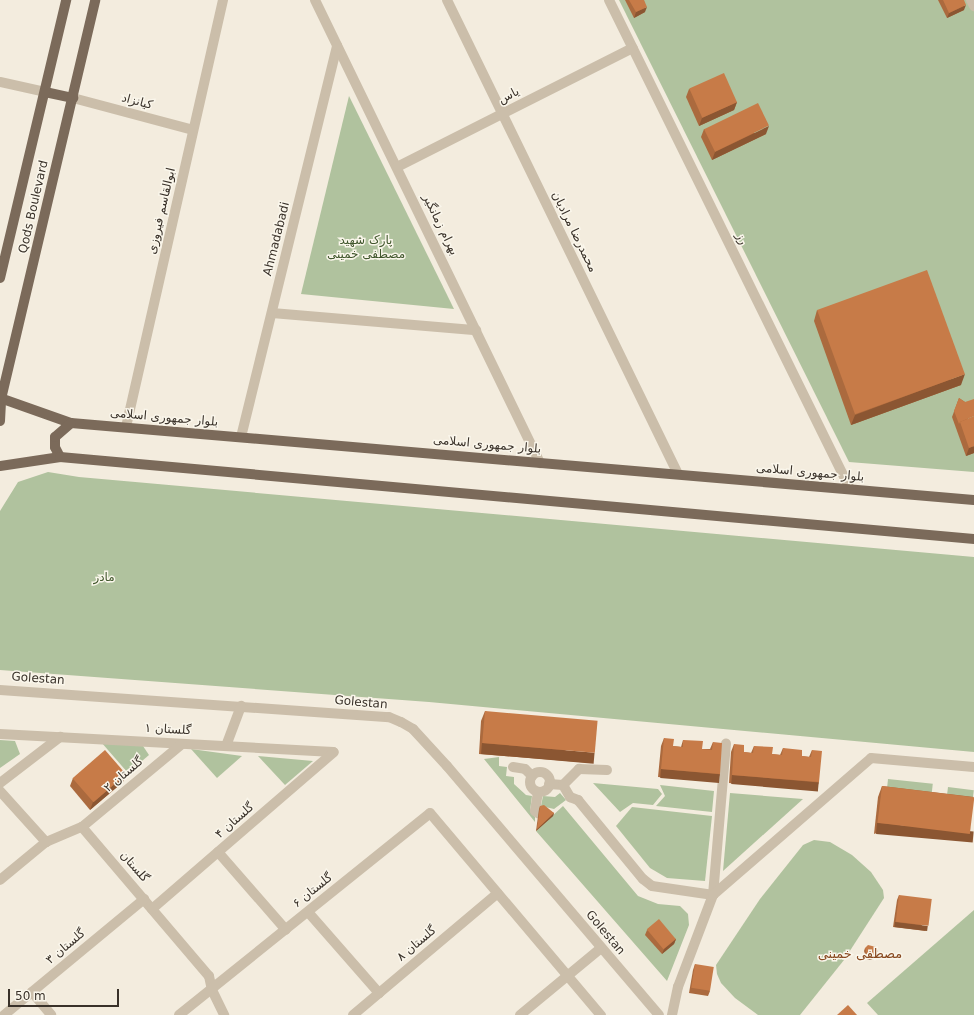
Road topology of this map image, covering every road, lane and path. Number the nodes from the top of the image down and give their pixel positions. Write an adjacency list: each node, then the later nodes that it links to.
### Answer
1 (66, 0): 12 (main road, Qods Boulevard)
2 (95, 0): 13 (main road, Qods Boulevard)
3 (223, 0): 15 (street, ابوالقاسم فیروزی)
4 (315, 0): 9 (street, بهرام زمانگیر)
5 (447, 0): 14 (street, محمدرضا مرادیان)
6 (609, 0): 10 (street, رز)
7 (971, 0): 8 (street)
8 (974, 6)
9 (337, 46): 16 (street, بهرام زمانگیر); 18 (street, Ahmadabadi)
10 (633, 48): 14 (street, یاس); 29 (street, رز)
11 (0, 82): 12 (street)
12 (45, 92): 13 (main road); 17 (main road, Qods Boulevard)
13 (73, 98): 15 (street, کیانزاد); 20 (main road, Qods Boulevard)
14 (502, 114): 16 (street, یاس); 28 (street, محمدرضا مرادیان)
15 (193, 130): 23 (street, ابوالقاسم فیروزی)
16 (396, 167): 19 (street, بهرام زمانگیر)
17 (0, 278)
18 (272, 313): 19 (street); 24 (street, Ahmadabadi)
19 (476, 330): 26 (street, بهرام زمانگیر)
20 (1, 398): 21 (main road, Qods Boulevard); 22 (main road, بلوار جمهوری اسلامی)
21 (0, 421)
22 (71, 423): 23 (main road, بلوار جمهوری اسلامی); 25 (main road)
23 (126, 428): 24 (main road, بلوار جمهوری اسلامی)
24 (241, 437): 26 (main road, بلوار جمهوری اسلامی)
25 (60, 457): 27 (main road); 31 (main road)
26 (540, 463): 28 (main road, بلوار جمهوری اسلامی)
27 (0, 466)
28 (678, 474): 29 (main road, بلوار جمهوری اسلامی)
29 (850, 489): 30 (main road, بلوار جمهوری اسلامی)
30 (974, 500)
31 (974, 539)
32 (1, 689): 33 (street, Golestan)
33 (241, 706): 38 (street); 60 (street, Golestan)
34 (0, 734): 35 (street, گلستان ۱)
35 (60, 737): 36 (street, گلستان ۱); 44 (street)
36 (182, 744): 38 (street, گلستان ۱); 50 (street, گلستان ۲)
37 (726, 744): 55 (street)
38 (226, 746): 39 (street, گلستان ۱)
39 (334, 752): 52 (street, گلستان ۴)
40 (513, 767): 43 (street)
41 (974, 767): 55 (street)
42 (607, 770): 46 (street)
43 (532, 776): 45 (street); 48 (street)
44 (0, 783)
45 (549, 784): 46 (street); 48 (street)
46 (563, 785): 55 (street)
47 (0, 791): 51 (street)
48 (538, 792): 49 (street)
49 (538, 813)
50 (82, 827): 51 (street); 56 (street, گلستان)
51 (46, 842): 53 (street)
52 (218, 852): 57 (street, گلستان ۴); 59 (street)
53 (0, 880)
54 (498, 893): 58 (street, گلستان ۶); 61 (street); 64 (street, گلستان ۸)
55 (713, 895): 74 (street)
56 (144, 899): 57 (street, گلستان); 63 (street, گلستان ۳)
57 (152, 909): 62 (street, گلستان)
58 (308, 912): 59 (street, گلستان ۶); 64 (street)
59 (286, 930): 62 (street, گلستان ۶)
60 (601, 948): 61 (street); 73 (street, Golestan)
61 (568, 975): 71 (street); 72 (street)
62 (212, 990): 68 (street, گلستان ۶); 69 (street, گلستان)
63 (32, 992): 66 (street, گلستان ۳); 67 (street)
64 (379, 993): 70 (street, گلستان ۸)
65 (0, 1009): 66 (street)
66 (4, 1015)
67 (51, 1015)
68 (180, 1015)
69 (224, 1015)
70 (353, 1015)
71 (520, 1015)
72 (601, 1015)
73 (659, 1015)
74 (672, 1015)

